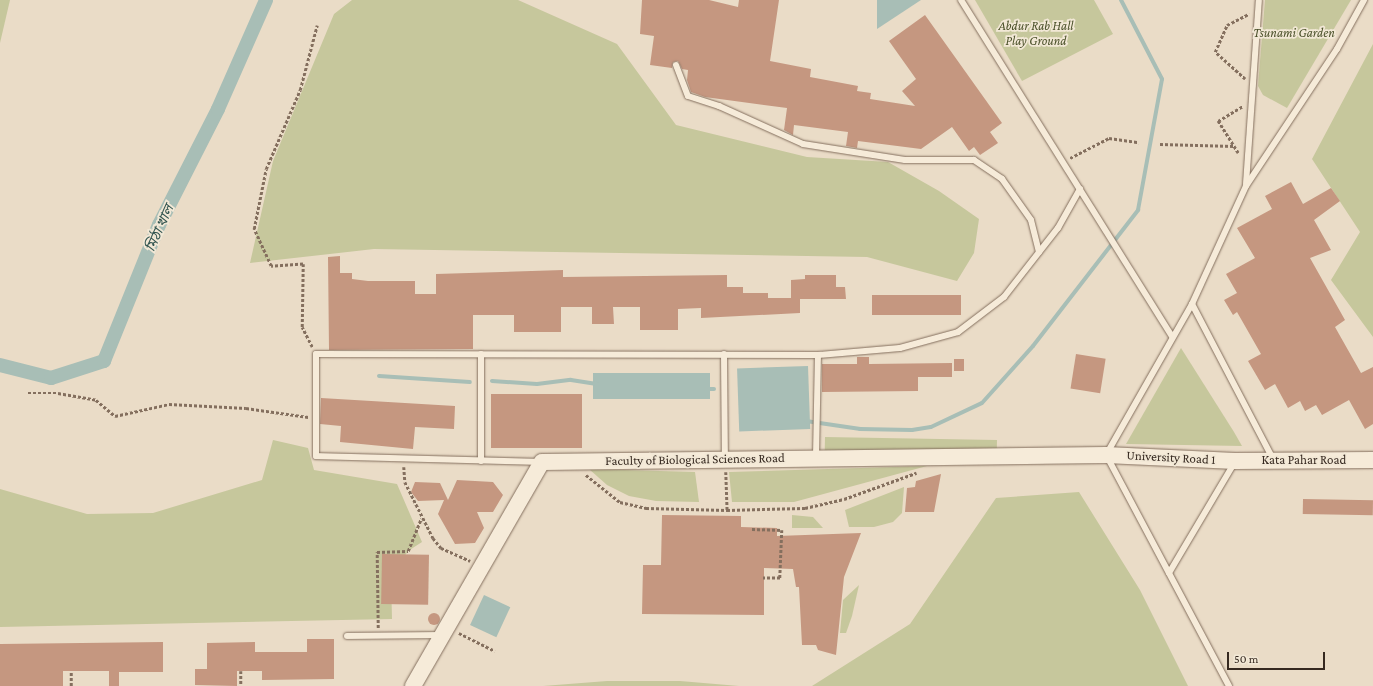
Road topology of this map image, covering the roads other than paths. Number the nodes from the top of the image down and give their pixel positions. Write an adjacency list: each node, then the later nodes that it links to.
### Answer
1 (962, 0): 6 (lane)
2 (1259, 0): 5 (lane)
3 (1364, 0): 5 (lane)
4 (676, 65): 7 (lane)
5 (1246, 186): 8 (lane)
6 (1080, 189): 7 (lane); 9 (lane)
7 (1038, 252): 12 (lane)
8 (1192, 304): 9 (lane); 16 (lane)
9 (1172, 336): 13 (lane)
10 (481, 354): 11 (lane); 18 (lane); 18 (lane)
11 (724, 354): 12 (lane); 15 (lane)
12 (818, 355): 14 (lane)
13 (1106, 455): 14 (street, Faculty of Biological Sciences Road); 19 (street, University Road 1); 21 (lane)
14 (816, 458): 15 (street, Faculty of Biological Sciences Road)
15 (725, 460): 20 (street, Faculty of Biological Sciences Road)
16 (1274, 460): 17 (street, Kata Pahar Road); 19 (street, Kata Pahar Road)
17 (1342, 460)
18 (481, 461): 20 (lane)
19 (1235, 461): 21 (lane)
20 (542, 462): 22 (street)
21 (1169, 573): 25 (lane)
22 (444, 631): 23 (lane); 24 (street)
23 (348, 636)
24 (413, 686)
25 (1229, 686)

